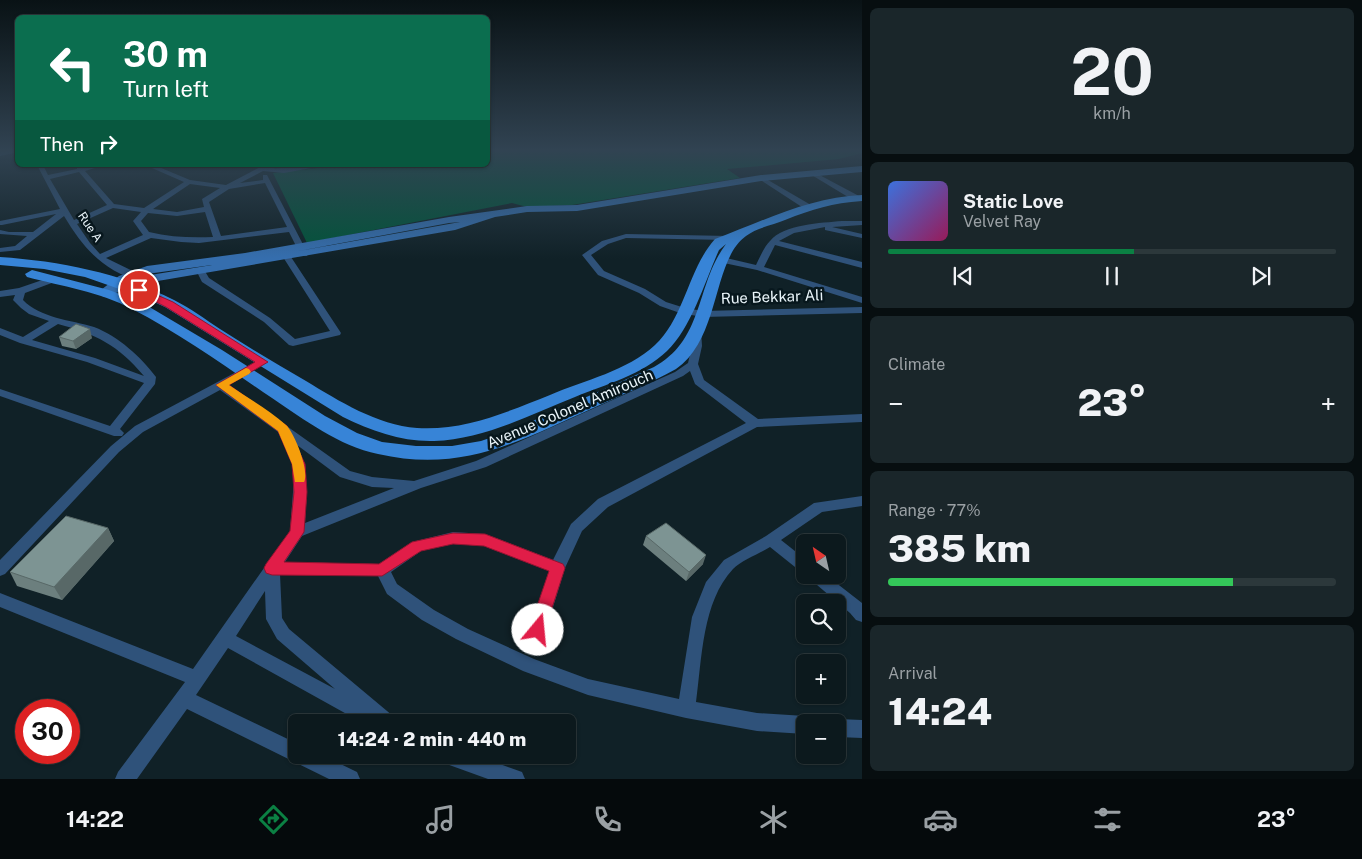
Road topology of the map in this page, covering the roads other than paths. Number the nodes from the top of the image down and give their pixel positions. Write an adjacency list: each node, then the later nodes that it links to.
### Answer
1 (51, 186): 16 (street, Rue A)
2 (96, 186): 12 (street)
3 (182, 186): 15 (street)
4 (222, 186): 10 (street)
5 (231, 186): 10 (street)
6 (270, 186): 21 (street)
7 (710, 186): 30 (street)
8 (775, 186): 13 (street)
9 (837, 186): 11 (street)
10 (227, 187): 14 (street)
11 (859, 198): 13 (main road, Avenue Colonel Amirouch)
12 (112, 206): 15 (street); 18 (street)
13 (808, 207): 25 (main road, Avenue Colonel Amirouch)
14 (208, 209): 15 (street); 27 (street)
15 (146, 210): 24 (street)
16 (65, 211): 17 (street); 18 (street, Rue A); 23 (street)
17 (1, 222)
18 (73, 223): 31 (street, Rue A)
19 (862, 223): 20 (street)
20 (819, 225): 26 (street); 28 (street)
21 (290, 229): 27 (street); 30 (street)
22 (0, 232): 23 (street)
23 (36, 234): 29 (street)
24 (150, 235): 27 (street); 31 (street)
25 (735, 235): 33 (main road, Avenue Colonel Amirouch); 45 (main road, Avenue Colonel Amirouch); 45 (street, Rue Bekkar Ali)
26 (862, 236)
27 (218, 238)
28 (774, 242): 35 (street); 36 (street)
29 (0, 250)
30 (302, 251): 32 (street); 40 (street)
31 (100, 257): 40 (street, Rue A)
32 (287, 257): 38 (street); 38 (street)
33 (722, 260): 36 (street); 46 (main road, Avenue Colonel Amirouch)
34 (0, 261): 40 (main road, Avenue Colonel Amirouch)
35 (862, 265)
36 (759, 268): 43 (street)
37 (0, 269): 39 (main road, Avenue Colonel Amirouch)
38 (200, 270): 40 (street)
39 (54, 279): 40 (main road, Avenue Colonel Amirouch); 41 (street)
40 (120, 284): 51 (main road, Avenue Colonel Amirouch); 53 (main road, Avenue Colonel Amirouch)
41 (21, 291): 42 (street); 47 (street)
42 (0, 294)
43 (862, 300)
44 (862, 310): 46 (street, Rue Bekkar Ali)
45 (684, 311): 46 (street, Rue Bekkar Ali); 51 (main road, Avenue Colonel Amirouch)
46 (703, 314): 48 (main road, Avenue Colonel Amirouch)
47 (57, 320): 50 (street); 55 (street)
48 (696, 330): 52 (street); 53 (main road, Avenue Colonel Amirouch)
49 (0, 331): 50 (street)
50 (24, 341): 55 (street)
51 (263, 362): 53 (street)
52 (693, 364): 54 (street); 56 (street)
53 (245, 372): 57 (street)
54 (679, 374): 56 (street); 64 (street)
55 (151, 382): 62 (street)
56 (699, 382): 60 (street)
57 (221, 385): 61 (street); 63 (street)
58 (0, 392): 62 (street)
59 (862, 418): 60 (street)
60 (755, 423): 70 (street)
61 (283, 429): 64 (street); 66 (street)
62 (112, 431): 63 (street)
63 (129, 437): 71 (street)
64 (416, 485): 66 (street)
65 (862, 501): 67 (street)
66 (297, 532): 69 (street)
67 (771, 540): 68 (street); 80 (street)
68 (796, 560)
69 (272, 568): 72 (street); 77 (street); 82 (street)
70 (557, 568): 72 (street); 76 (street)
71 (0, 570)
72 (382, 570): 80 (street)
73 (827, 584): 75 (street)
74 (0, 600): 78 (street)
75 (860, 610)
76 (538, 630)
77 (225, 638): 78 (street); 81 (street)
78 (197, 679): 79 (street)
79 (184, 698): 86 (street); 89 (street)
80 (686, 709): 83 (street)
81 (364, 714)
82 (377, 714)
83 (796, 724)
84 (846, 728): 85 (street)
85 (862, 729)
86 (288, 749)
87 (319, 764): 90 (street)
88 (473, 764): 91 (street)
89 (125, 779)
90 (350, 779)
91 (515, 779)

